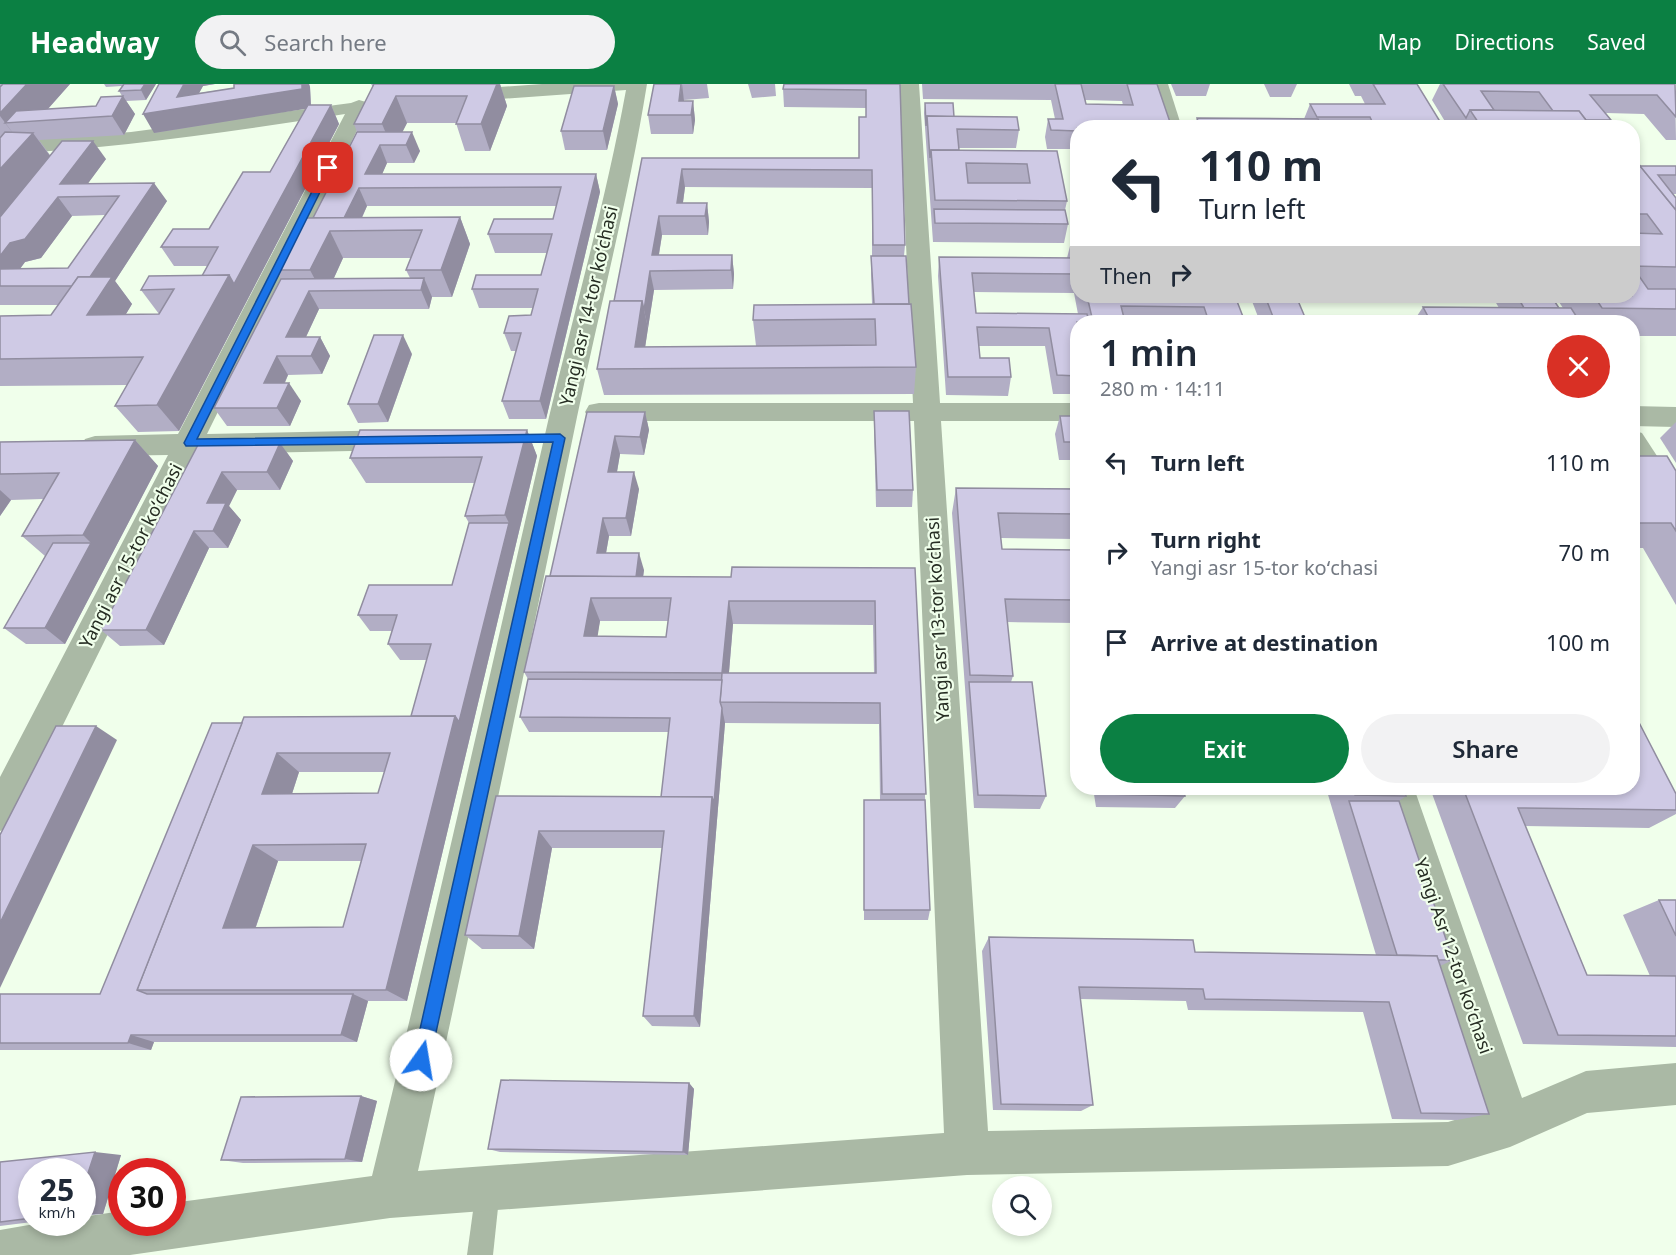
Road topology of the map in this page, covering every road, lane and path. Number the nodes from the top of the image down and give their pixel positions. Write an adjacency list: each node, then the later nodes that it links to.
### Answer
1 (626, 84): 5 (street)
2 (637, 84): 16 (street, Yangi asr 14-tor koʻchasi)
3 (909, 84): 12 (street, Yangi asr 13-tor koʻchasi)
4 (1158, 84): 7 (street)
5 (435, 97)
6 (147, 120): 8 (street)
7 (1169, 120)
8 (136, 139): 9 (street); 18 (street, Yangi asr 15-tor koʻchasi)
9 (72, 145): 10 (street); 11 (street)
10 (0, 148)
11 (57, 163)
12 (926, 411): 13 (street); 16 (street); 26 (street, Yangi asr 13-tor koʻchasi)
13 (1070, 412)
14 (1640, 416): 15 (street)
15 (1676, 417)
16 (553, 429): 28 (street, Yangi asr 14-tor koʻchasi)
17 (428, 440): 18 (street)
18 (190, 443): 19 (street); 23 (street, Yangi asr 15-tor koʻchasi)
19 (71, 446)
20 (1640, 453): 21 (street)
21 (1676, 509)
22 (1398, 795): 25 (street, Yangi Asr 12-tor koʻchasi)
23 (0, 814)
24 (1676, 1084): 25 (street)
25 (1509, 1125): 26 (street)
26 (967, 1153): 27 (street)
27 (488, 1189): 28 (street); 31 (lane)
28 (390, 1196): 29 (street)
29 (134, 1243): 30 (street)
30 (0, 1253)
31 (480, 1255)

